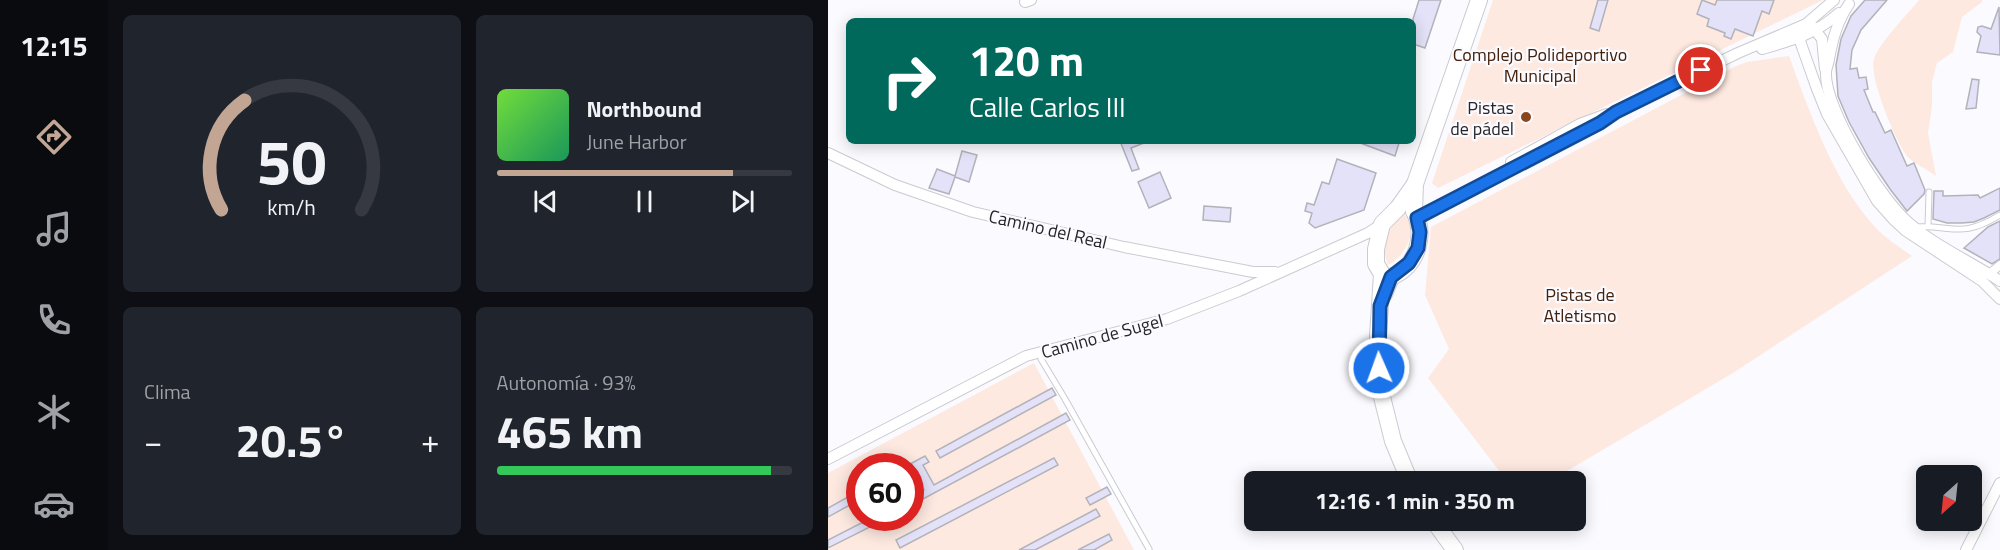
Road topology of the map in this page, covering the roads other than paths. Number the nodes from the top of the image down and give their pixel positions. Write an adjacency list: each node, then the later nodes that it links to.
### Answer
1 (1479, 0): 11 (main road)
2 (1834, 0): 4 (street)
3 (1852, 2): 4 (street); 8 (street)
4 (1808, 31): 5 (street); 6 (street); 7 (street); 8 (street)
5 (1762, 49): 6 (street); 7 (street)
6 (1738, 53): 11 (street)
7 (1803, 53): 21 (street)
8 (1826, 73): 15 (street)
9 (828, 153): 17 (street, Camino del Real)
10 (1929, 192): 14 (lane)
11 (1411, 213): 13 (main road); 19 (main road)
12 (2000, 215): 14 (lane)
13 (1382, 224): 17 (street, Camino de Sugel); 19 (main road)
14 (1928, 226): 15 (lane)
15 (1913, 227): 18 (street)
16 (2000, 265): 18 (street)
17 (1278, 272): 22 (street, Camino de Sugel)
18 (1989, 274): 20 (street)
19 (1387, 275): 24 (main road)
20 (2000, 281)
21 (2000, 303)
22 (1042, 351): 23 (street, Camino de Sugel); 27 (lane)
23 (828, 459)
24 (1405, 471)
25 (1999, 488): 29 (street)
26 (1441, 531): 28 (main road)
27 (1149, 549)
28 (1455, 550)
29 (1966, 550)

